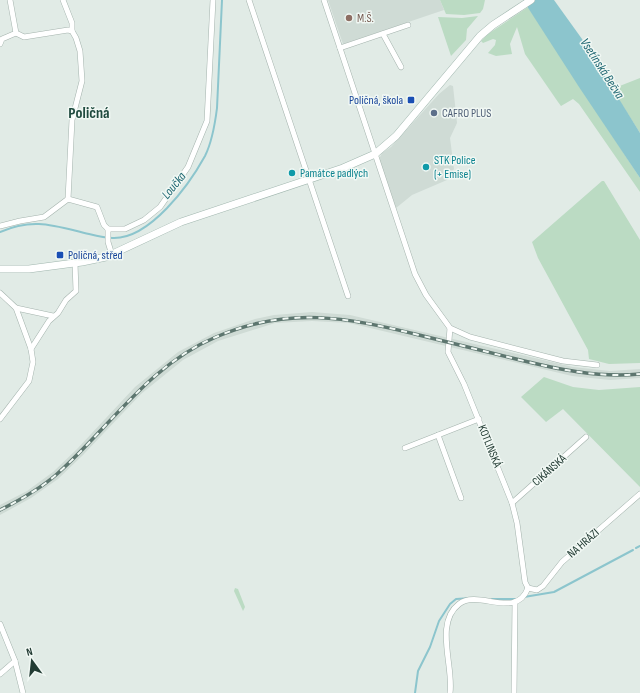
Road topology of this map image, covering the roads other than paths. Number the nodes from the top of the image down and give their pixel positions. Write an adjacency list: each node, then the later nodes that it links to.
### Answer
1 (10, 0): 9 (street)
2 (63, 0): 8 (street)
3 (213, 0): 18 (street)
4 (249, 0): 15 (street)
5 (324, 0): 12 (street)
6 (531, 0): 14 (main road)
7 (408, 25): 10 (street)
8 (72, 31): 9 (street); 16 (street)
9 (16, 33): 11 (street)
10 (383, 34): 12 (street); 13 (street)
11 (0, 44)
12 (340, 48): 14 (street)
13 (401, 67)
14 (375, 154): 15 (main road); 26 (street)
15 (309, 180): 19 (main road); 23 (street)
16 (68, 199): 17 (street); 18 (street)
17 (0, 226)
18 (108, 231): 19 (street)
19 (112, 255): 20 (main road)
20 (75, 263): 21 (main road); 25 (street)
21 (0, 269)
22 (0, 293): 24 (street)
23 (348, 296)
24 (16, 308): 25 (street); 27 (street)
25 (53, 316): 27 (street)
26 (450, 328): 28 (street); 30 (street, KOTLINSKÁ)
27 (31, 349): 29 (street)
28 (596, 365)
29 (0, 419)
30 (478, 419): 31 (street); 36 (street, KOTLINSKÁ)
31 (438, 435): 33 (street); 35 (street)
32 (586, 437): 36 (street, CIKÁNSKÁ)
33 (405, 448)
34 (640, 494): 37 (street, NA HRÁZI)
35 (461, 498)
36 (512, 503): 37 (street, KOTLINSKÁ)
37 (528, 588): 38 (street)
38 (515, 602): 43 (street); 44 (street)
39 (0, 624): 40 (street)
40 (15, 661): 41 (street); 42 (street)
41 (0, 674)
42 (23, 693)
43 (450, 693)
44 (514, 693)

